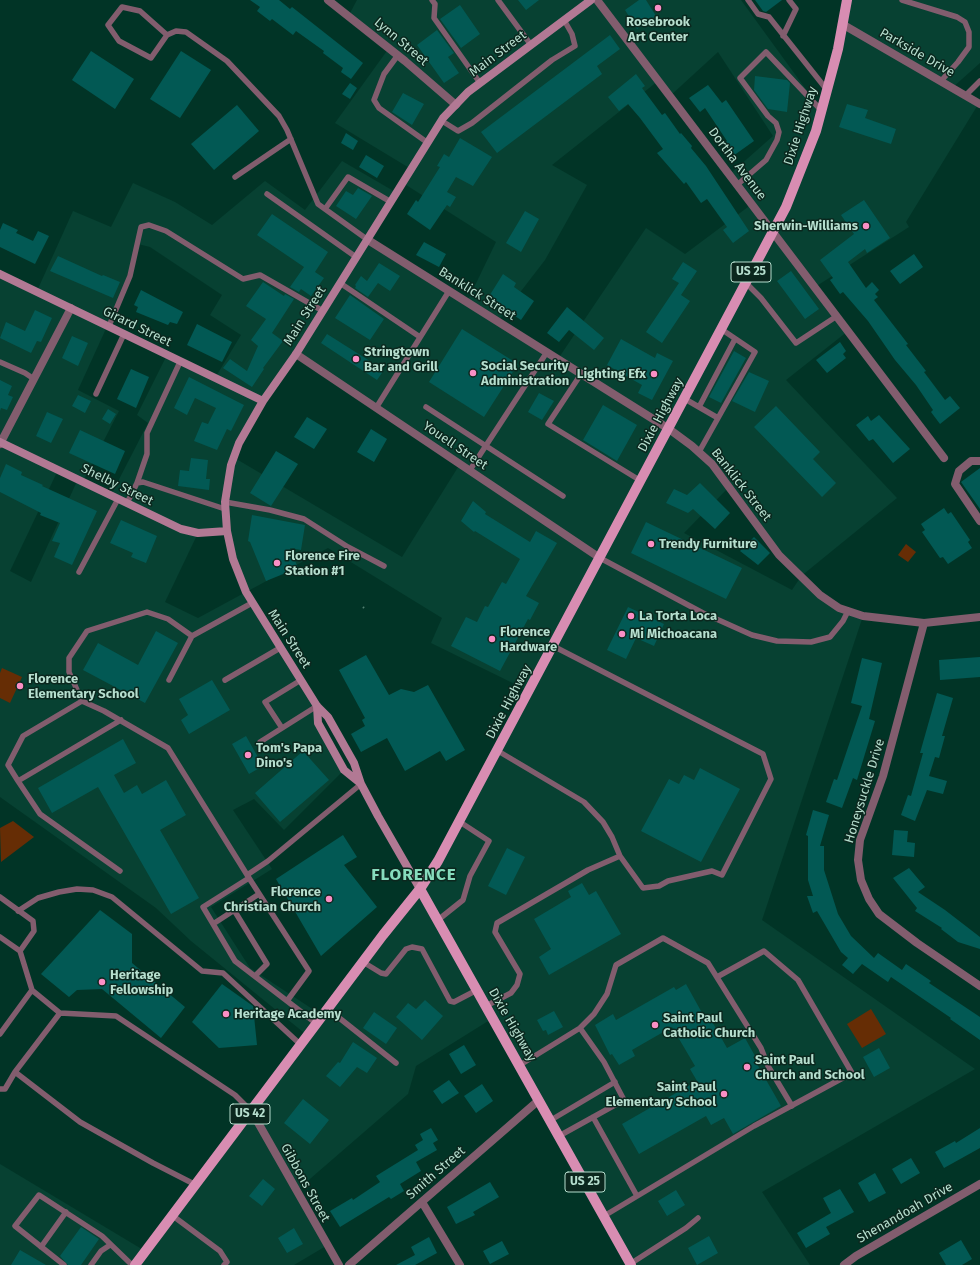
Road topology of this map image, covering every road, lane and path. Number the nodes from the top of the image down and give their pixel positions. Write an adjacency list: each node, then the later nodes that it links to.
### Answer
1 (328, 0): 15 (street, Lynn Street)
2 (432, 0): 18 (lane)
3 (498, 0): 14 (lane)
4 (591, 0): 10 (street, Main Street)
5 (597, 0): 28 (street, Dortha Avenue)
6 (748, 0): 13 (lane)
7 (789, 0): 13 (lane)
8 (847, 0): 11 (main road, Dixie Highway / US 25)
9 (902, 0): 16 (lane)
10 (564, 20): 14 (street, Main Street); 24 (lane)
11 (842, 24): 16 (street, Parkside Drive); 19 (main road, Dixie Highway / US 25)
12 (167, 35): 12 (lane); 25 (lane)
13 (783, 36): 19 (lane)
14 (531, 45): 18 (street, Main Street)
15 (398, 55): 22 (street, Lynn Street); 26 (lane)
16 (941, 81): 20 (street, Parkside Drive)
17 (980, 81): 20 (lane)
18 (480, 83): 22 (street, Main Street)
19 (827, 90): 23 (main road, Dixie Highway / US 25)
20 (966, 95): 21 (street, Parkside Drive)
21 (980, 104)
22 (456, 105): 24 (street, Main Street)
23 (821, 110): 28 (lane); 32 (main road, Dixie Highway / US 25)
24 (442, 121): 26 (street, Main Street)
25 (291, 139): 27 (lane); 31 (lane)
26 (428, 143): 30 (street, Main Street)
27 (235, 177)
28 (737, 185): 32 (street, Dortha Avenue)
29 (267, 194): 34 (lane)
30 (391, 202): 31 (lane); 33 (street, Main Street)
31 (325, 209): 33 (lane)
32 (773, 232): 37 (main road, Dixie Highway / US 25); 41 (street, Dortha Avenue)
33 (368, 240): 34 (street, Main Street); 38 (street, Banklick Street)
34 (356, 257): 36 (street, Main Street)
35 (0, 274): 39 (street, Girard Street)
36 (340, 283): 40 (street, Main Street); 45 (lane)
37 (746, 283): 41 (lane); 43 (main road, Dixie Highway / US 25)
38 (449, 291): 45 (lane); 47 (street, Banklick Street)
39 (71, 308): 42 (street, Girard Street); 52 (street)
40 (323, 311): 42 (lane); 48 (street, Main Street)
41 (837, 316): 64 (street, Dortha Avenue)
42 (109, 326): 44 (street, Girard Street)
43 (722, 329): 46 (lane); 54 (main road, Dixie Highway / US 25)
44 (124, 334): 50 (street, Girard Street); 53 (lane)
45 (420, 337): 58 (lane)
46 (735, 339): 57 (lane); 59 (lane)
47 (547, 352): 51 (street, Banklick Street); 62 (lane)
48 (296, 354): 55 (street, Main Street); 58 (street, Youell Street)
49 (0, 362): 52 (lane)
50 (180, 362): 55 (street, Girard Street); 68 (lane)
51 (581, 374): 60 (street, Banklick Street); 67 (lane)
52 (34, 379): 61 (street)
53 (96, 394)
54 (685, 399): 57 (lane); 60 (main road, Dixie Highway / US 25)
55 (263, 401): 72 (street, Main Street)
56 (426, 407): 62 (lane)
57 (699, 407): 59 (lane)
58 (376, 408): 66 (street, Youell Street)
59 (718, 418): 63 (lane)
60 (669, 429): 63 (street, Banklick Street); 67 (main road, Dixie Highway / US 25)
61 (0, 443): 70 (street, Shelby Street)
62 (487, 446): 66 (lane); 69 (lane)
63 (699, 452): 79 (street, Banklick Street)
64 (944, 458)
65 (980, 461): 73 (street)
66 (470, 470): 75 (street, Youell Street)
67 (641, 481): 75 (main road, Dixie Highway / US 25)
68 (137, 483): 71 (lane); 72 (lane)
69 (563, 496)
70 (118, 499): 71 (street, Shelby Street); 77 (lane)
71 (127, 503): 74 (street, Shelby Street)
72 (225, 506): 74 (street, Main Street); 76 (lane)
73 (980, 521)
74 (227, 531): 78 (street, Main Street)
75 (600, 558): 79 (lane); 83 (main road, Dixie Highway / US 25)
76 (384, 566)
77 (79, 572)
78 (252, 603): 82 (lane); 84 (street, Main Street)
79 (848, 611): 81 (street, Banklick Street)
80 (980, 617): 81 (street, Banklick Street)
81 (924, 623): 112 (street, Honeysuckle Drive)
82 (192, 636): 85 (lane); 88 (lane)
83 (553, 646): 93 (main road, Dixie Highway / US 25); 97 (lane)
84 (280, 648): 86 (lane); 87 (street, Main Street)
85 (169, 680)
86 (225, 680)
87 (301, 680): 89 (street, Main Street); 91 (lane)
88 (82, 701): 90 (lane); 94 (lane)
89 (317, 706): 91 (lane); 95 (street, Main Street); 95 (street, Main Street)
90 (121, 720): 94 (lane); 99 (lane)
91 (282, 728): 92 (lane)
92 (260, 742)
93 (498, 751): 96 (main road, Dixie Highway / US 25); 97 (lane)
94 (18, 781): 98 (lane)
95 (361, 784): 99 (lane); 100 (street, Main Street)
96 (460, 822): 100 (main road, Dixie Highway / US 25); 105 (lane)
97 (620, 856): 116 (lane)
98 (120, 871)
99 (248, 876): 101 (lane); 106 (lane)
100 (420, 889): 105 (main road, Dixie Highway / US 25); 109 (main road, US 42)
101 (260, 894): 104 (lane); 115 (lane)
102 (0, 897): 103 (lane)
103 (18, 910): 108 (lane); 122 (lane)
104 (234, 910): 106 (lane); 110 (lane)
105 (438, 920): 114 (main road, Dixie Highway / US 25)
106 (213, 924): 110 (lane)
107 (0, 937): 108 (lane)
108 (20, 951): 113 (lane)
109 (363, 962): 114 (lane); 117 (main road, US 42)
110 (255, 976): 115 (lane)
111 (717, 977): 120 (lane); 129 (lane); 129 (lane)
112 (980, 986)
113 (32, 990): 118 (lane); 121 (lane)
114 (477, 990): 116 (main road, Dixie Highway / US 25)
115 (287, 1001): 119 (lane)
116 (486, 1006): 124 (main road, Dixie Highway / US 25)
117 (328, 1008): 119 (main road, US 42); 123 (lane)
118 (60, 1013): 125 (lane); 130 (lane)
119 (317, 1024): 122 (main road, US 42)
120 (580, 1028): 124 (lane); 126 (lane)
121 (0, 1034)
122 (301, 1045): 130 (main road, US 42)
123 (396, 1063)
124 (520, 1065): 128 (main road, Dixie Highway / US 25)
125 (15, 1072): 127 (lane); 135 (lane)
126 (615, 1082): 131 (lane); 132 (lane)
127 (0, 1089)
128 (540, 1100): 132 (main road, Dixie Highway / US 25); 137 (street, Smith Street)
129 (792, 1106): 136 (lane)
130 (252, 1112): 135 (main road, US 42); 150 (street, Gibbons Street)
131 (593, 1117): 133 (lane); 136 (lane)
132 (550, 1120): 133 (main road, Dixie Highway / US 25)
133 (559, 1136): 140 (main road, Dixie Highway / US 25)
134 (980, 1184): 153 (street, Shenandoah Drive)
135 (196, 1185): 139 (main road, US 42)
136 (637, 1196): 140 (lane)
137 (422, 1202): 151 (street, Smith Street); 152 (street)
138 (66, 1212): 142 (lane); 143 (lane); 143 (lane)
139 (173, 1216): 148 (main road, US 42); 149 (lane)
140 (604, 1216): 144 (main road, Dixie Highway / US 25)
141 (698, 1218): 144 (lane)
142 (110, 1245): 146 (lane); 147 (lane)
143 (41, 1247): 145 (lane)
144 (630, 1264)
145 (64, 1265)
146 (91, 1265)
147 (132, 1265)
148 (135, 1265)
149 (224, 1265)
150 (339, 1265)
151 (349, 1265)
152 (460, 1265)
153 (844, 1265)

